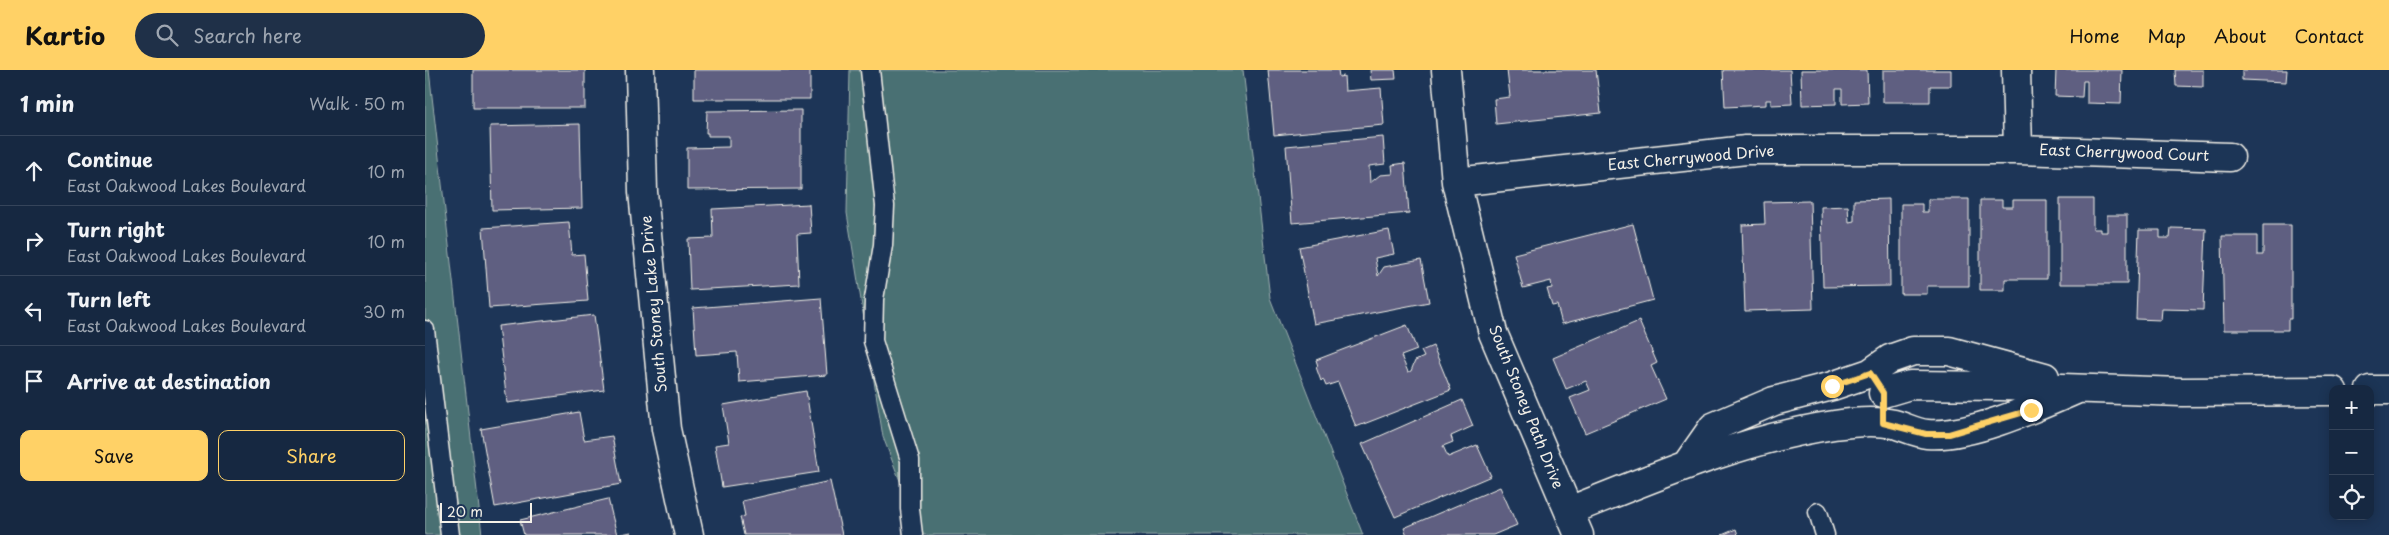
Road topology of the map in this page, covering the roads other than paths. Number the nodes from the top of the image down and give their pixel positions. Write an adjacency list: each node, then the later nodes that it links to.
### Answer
1 (640, 70): 19 (street, South Stoney Lake Drive)
2 (870, 70): 20 (lane)
3 (1446, 70): 7 (street, South Stoney Path Drive)
4 (2016, 70): 5 (street)
5 (2017, 150): 6 (street, East Cherrywood Court); 7 (street, East Cherrywood Drive)
6 (2230, 157)
7 (1456, 182): 17 (street, South Stoney Path Drive)
8 (425, 330): 18 (lane)
9 (1877, 383): 10 (street); 14 (street); 15 (street)
10 (2078, 389): 13 (street); 14 (street)
11 (2374, 390): 12 (street)
12 (2389, 390)
13 (2329, 391)
14 (1883, 423): 15 (street)
15 (1687, 464): 17 (street)
16 (1817, 512): 21 (lane)
17 (1574, 523)
18 (450, 535)
19 (689, 535)
20 (913, 535)
21 (1825, 535)

